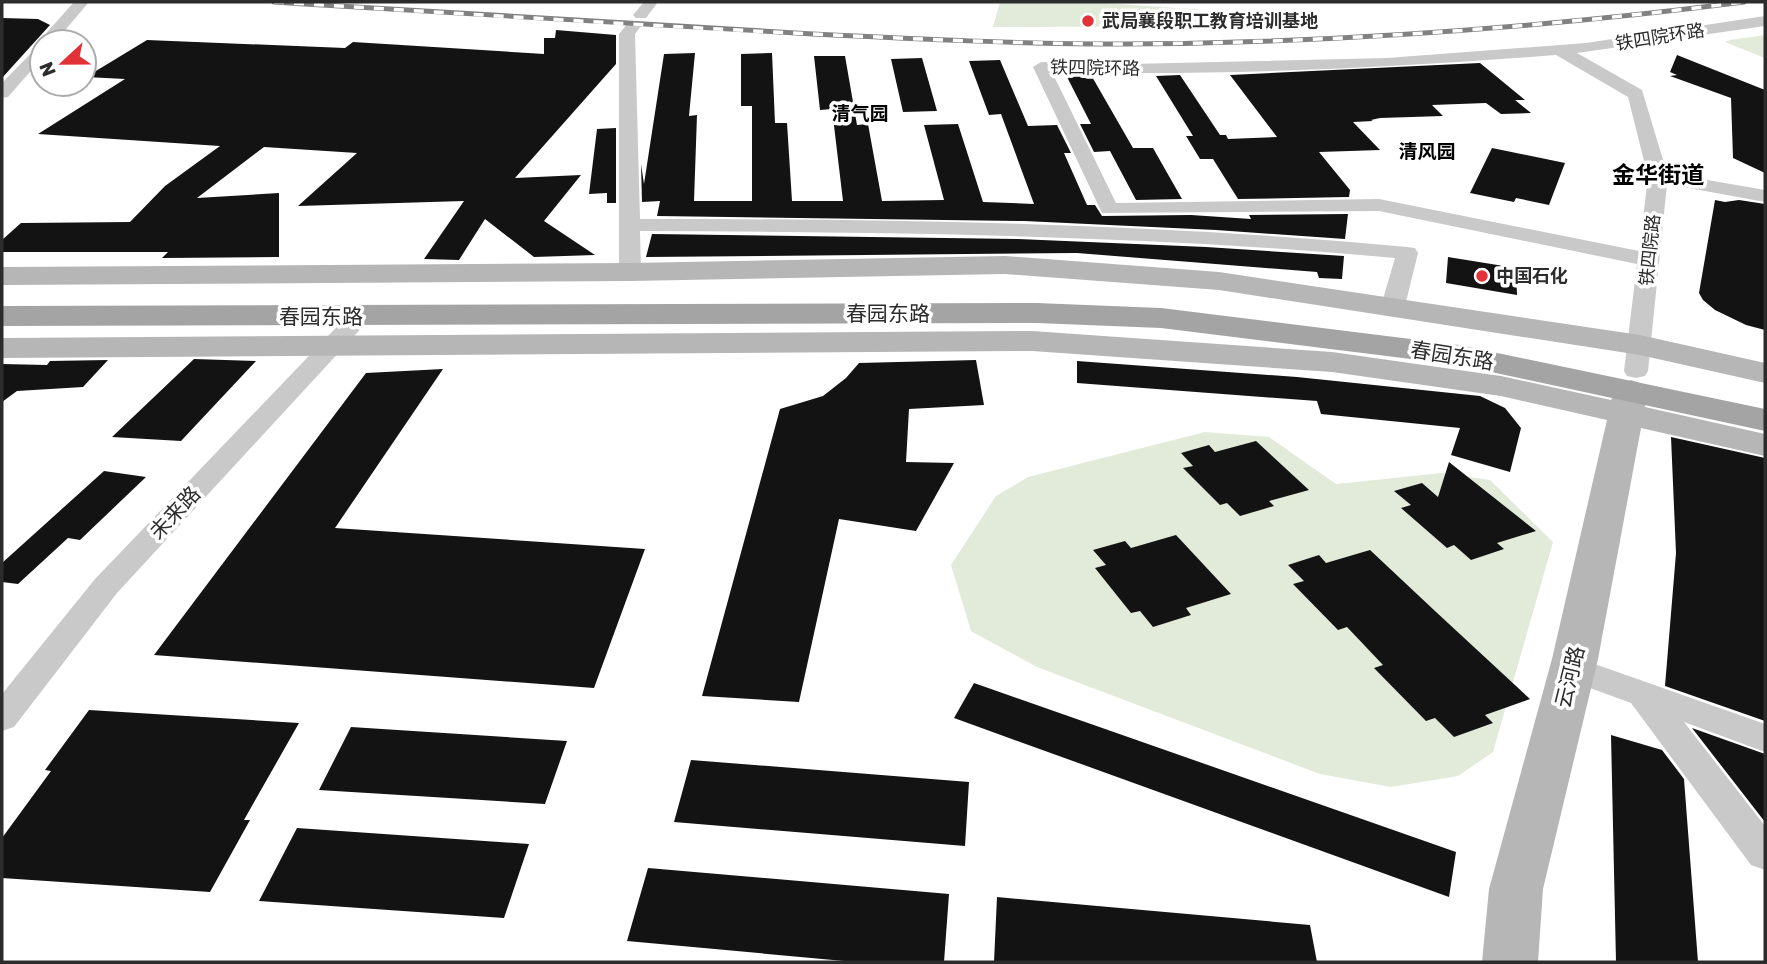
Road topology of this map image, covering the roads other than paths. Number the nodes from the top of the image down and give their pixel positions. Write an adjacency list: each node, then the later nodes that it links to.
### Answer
1 (82, 2): 4 (street)
2 (651, 2): 10 (street)
3 (1765, 21): 5 (street, 铁四院环路)
4 (59, 28)
5 (1559, 50): 8 (street, 铁四院路); 11 (street, 铁四院环路)
6 (28, 64): 7 (street)
7 (2, 93)
8 (1658, 177): 9 (street); 11 (street, 铁四院路)
9 (1765, 196)
10 (630, 225): 14 (street); 17 (street)
11 (1649, 260): 24 (street, 铁四院路)
12 (2, 276): 15 (street)
13 (1003, 280): 14 (main road, 春园东路); 17 (street); 24 (main road, 春园东路)
14 (628, 283): 15 (main road, 春园东路)
15 (195, 285): 16 (main road, 春园东路)
16 (2, 296)
17 (1393, 306): 24 (street)
18 (2, 316): 19 (main road, 春园东路)
19 (359, 317): 20 (main road, 春园东路); 21 (street, 未来路)
20 (1035, 327): 21 (street); 24 (street)
21 (331, 347): 22 (street); 30 (street, 未来路)
22 (2, 348)
23 (1765, 373): 24 (street)
24 (1633, 380): 25 (main road, 春园东路); 26 (main road, 春园东路); 27 (street); 28 (street, 云河路)
25 (1765, 399)
26 (1765, 420)
27 (1765, 445)
28 (1573, 668): 29 (street); 33 (street, 云河路)
29 (1644, 695): 31 (street); 32 (street)
30 (2, 718)
31 (1765, 738)
32 (1765, 854)
33 (1510, 962)

